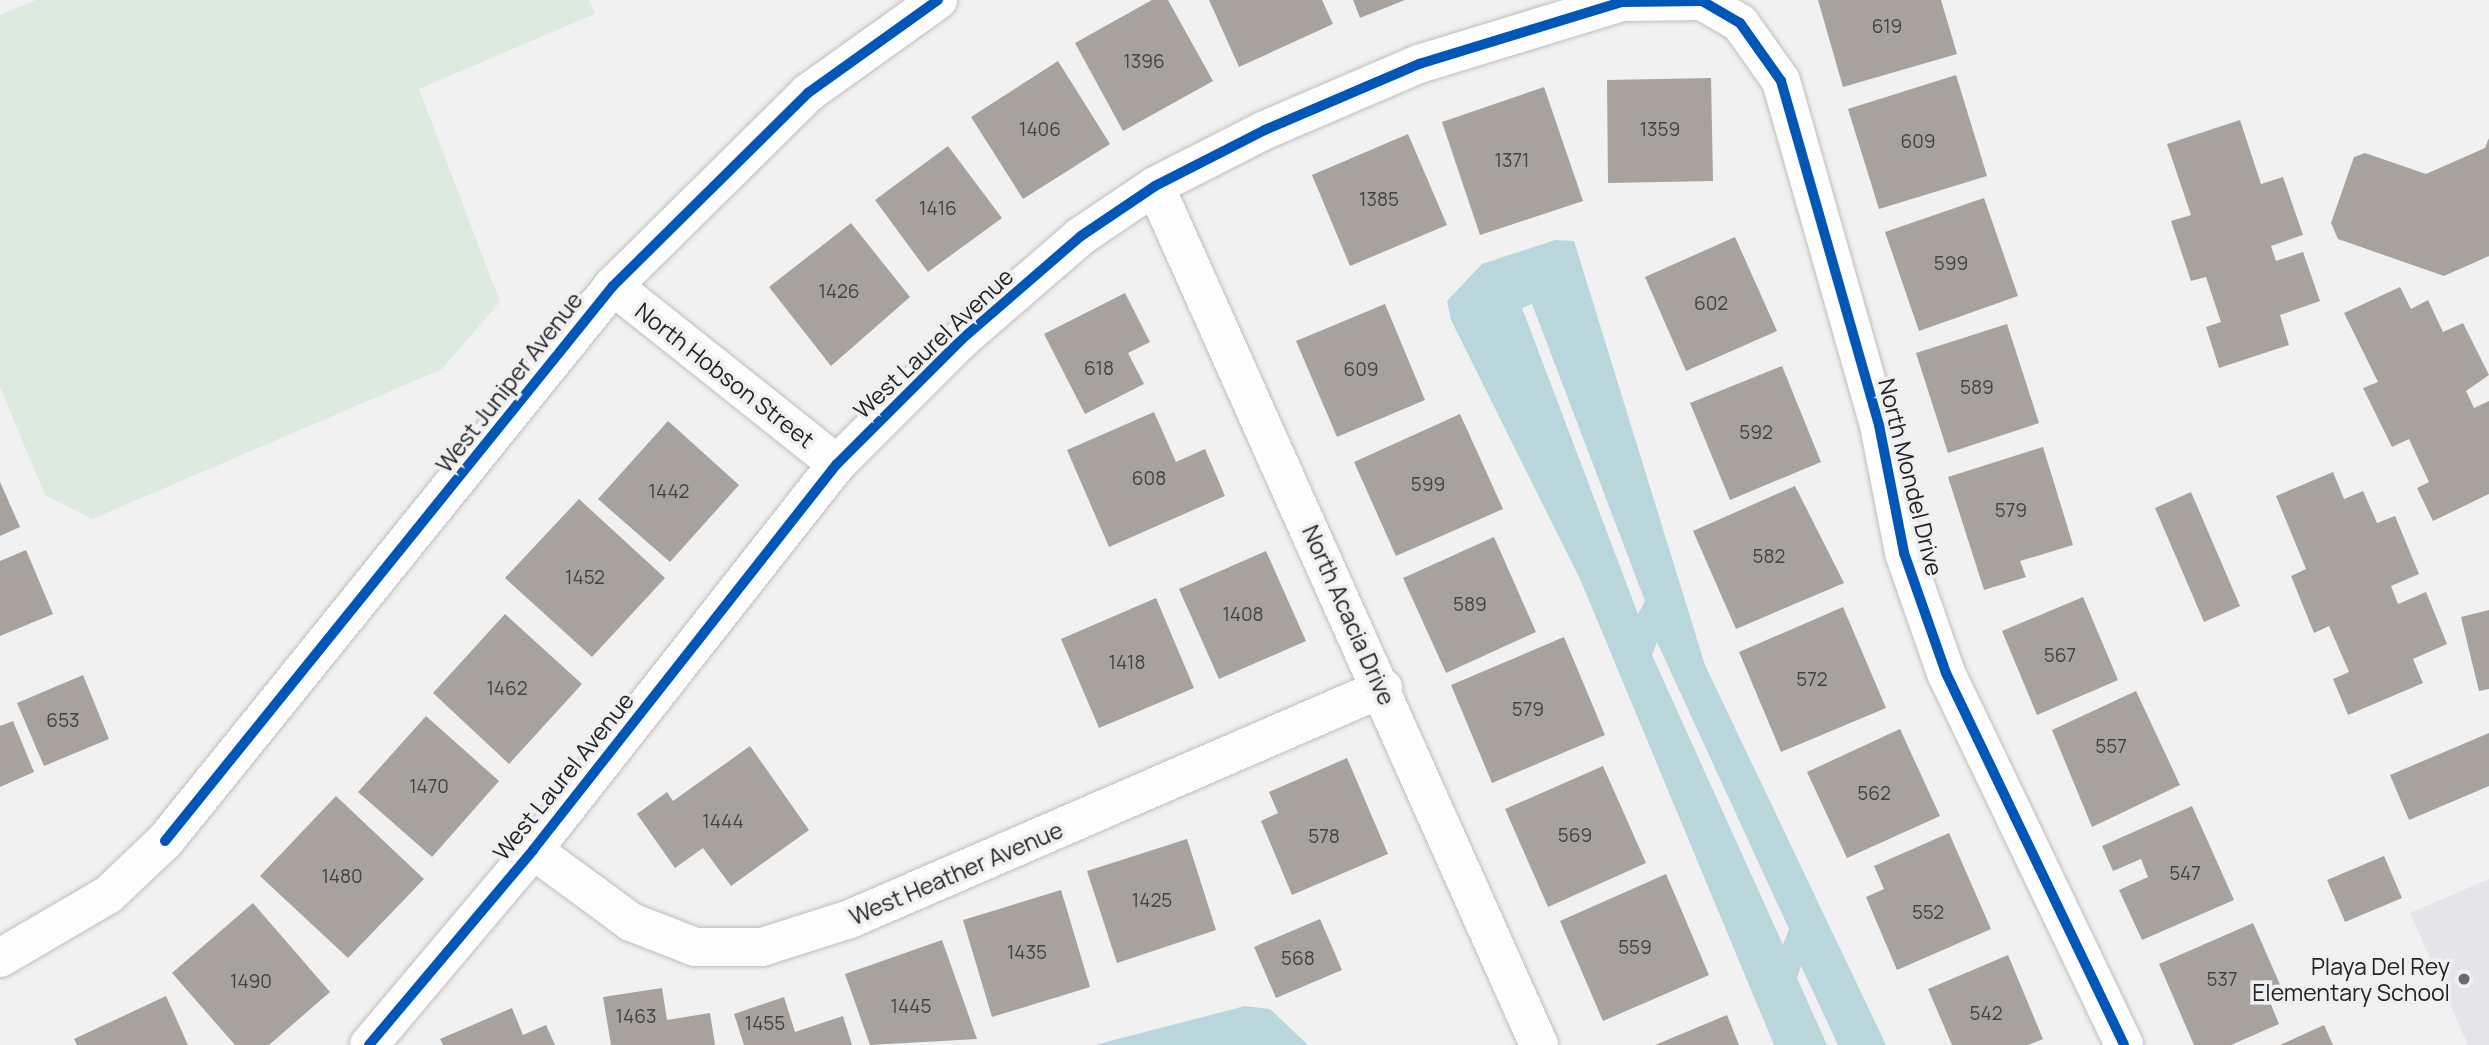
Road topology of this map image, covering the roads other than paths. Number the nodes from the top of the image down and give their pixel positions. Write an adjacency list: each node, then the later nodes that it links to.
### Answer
1 (938, 0): 4 (street, West Juniper Avenue)
2 (1740, 23): 3 (street, West Laurel Avenue); 11 (street, North Mondel Drive)
3 (1155, 187): 5 (street, West Laurel Avenue); 6 (street, North Acacia Drive)
4 (613, 286): 5 (street, North Hobson Street); 8 (street, West Juniper Avenue)
5 (837, 464): 7 (street, West Laurel Avenue)
6 (1383, 688): 7 (street, West Heather Avenue); 10 (street, North Acacia Drive)
7 (533, 850): 9 (street, West Laurel Avenue)
8 (0, 958)
9 (369, 1045)
10 (1539, 1045)
11 (2124, 1045)

